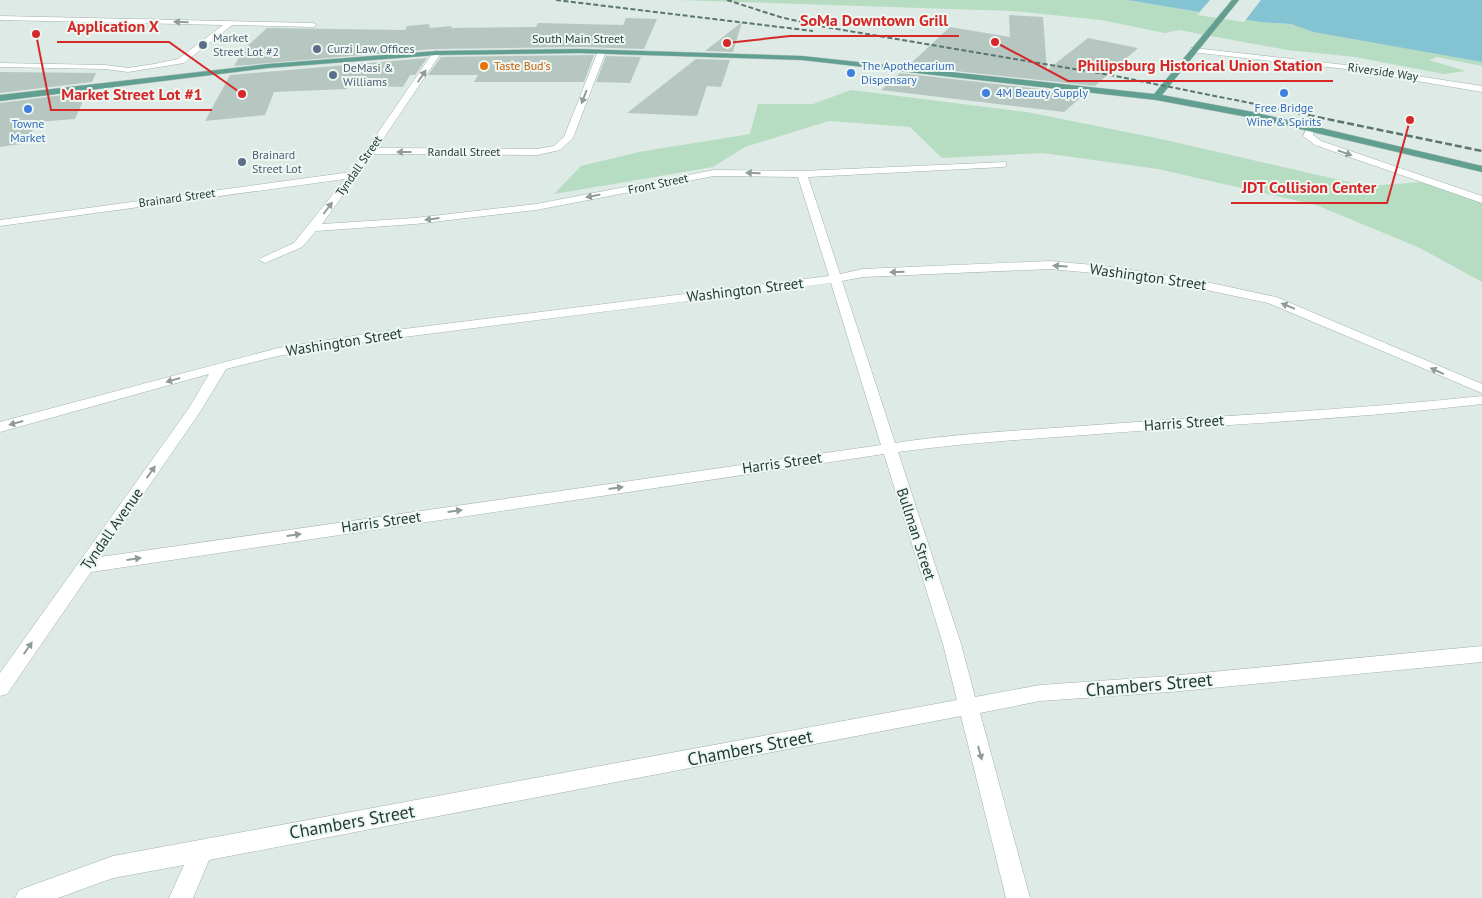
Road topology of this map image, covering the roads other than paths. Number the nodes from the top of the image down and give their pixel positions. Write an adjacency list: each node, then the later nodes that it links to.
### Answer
1 (1236, 0): 5 (main road)
2 (0, 18): 3 (street, one-way to 2)
3 (230, 23): 4 (street); 9 (street)
4 (313, 25)
5 (1194, 50): 11 (street, Riverside Way); 12 (main road)
6 (602, 51): 7 (main road, South Main Street); 12 (main road, South Main Street); 15 (street, Randall Street, one-way to 15)
7 (437, 53): 10 (main road, South Main Street); 15 (street, Tyndall Street, one-way to 7)
8 (0, 65): 9 (street)
9 (128, 70): 10 (street)
10 (126, 83): 13 (main road, South Main Street)
11 (1482, 89)
12 (1156, 97): 14 (main road, South Main Street)
13 (0, 98)
14 (1310, 128): 17 (main road, South Main Street); 20 (street, one-way to 20)
15 (370, 152): 19 (street, Tyndall Street)
16 (1004, 164): 18 (street, Front Street)
17 (1482, 169)
18 (802, 174): 22 (street, Front Street, one-way to 22); 24 (street, Bullman Street)
19 (354, 175): 21 (street, Brainard Street); 22 (street, Tyndall Street, one-way to 19)
20 (1482, 200)
21 (0, 223)
22 (314, 228): 23 (street, Tyndall Street)
23 (265, 260)
24 (835, 278): 25 (street, Washington Street); 26 (street, Washington Street, one-way to 24); 29 (street, Bullman Street)
25 (220, 367): 28 (street, Washington Street, one-way to 28); 30 (street, Tyndall Avenue, one-way to 25)
26 (1482, 389)
27 (1482, 400): 29 (street, Harris Street)
28 (0, 428)
29 (888, 448): 30 (street, Harris Street, one-way to 29); 33 (street, Bullman Street)
30 (86, 566): 32 (street, Tyndall Avenue, one-way to 30)
31 (1482, 654): 33 (street, Chambers Street)
32 (0, 688)
33 (968, 706): 34 (street, Chambers Street); 37 (street, Bullman Street, one-way to 37)
34 (202, 849): 35 (street, Chambers Street); 36 (street)
35 (27, 898)
36 (181, 898)
37 (1018, 898)

